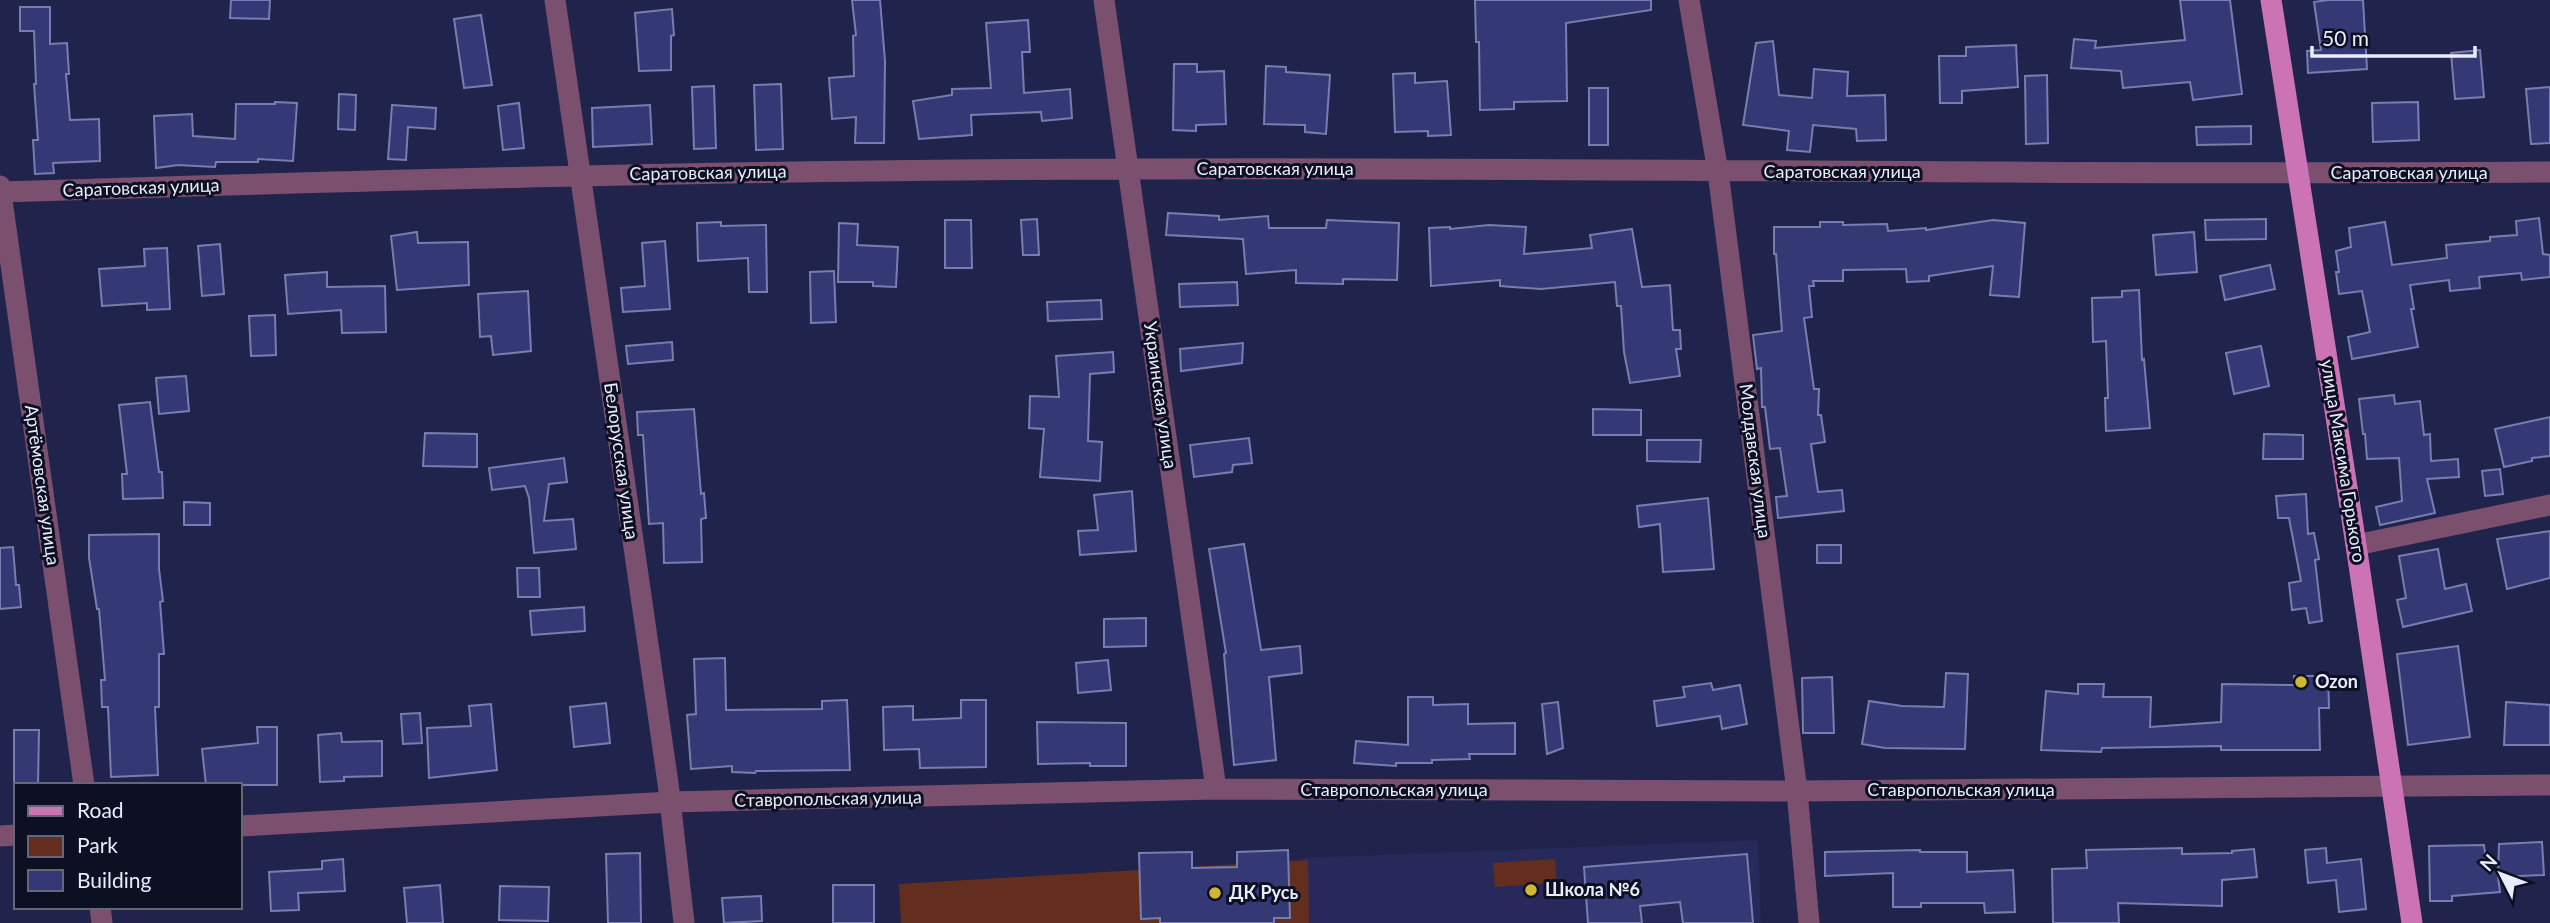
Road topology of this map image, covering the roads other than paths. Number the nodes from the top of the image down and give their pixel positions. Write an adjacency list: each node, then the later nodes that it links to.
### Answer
1 (555, 0): 9 (street, Белорусская улица)
2 (1104, 0): 5 (street, Украинская улица)
3 (1689, 0): 6 (street, Молдавская улица)
4 (2271, 0): 8 (main road, улица Максима Горького)
5 (1128, 169): 6 (street, Саратовская улица); 9 (street, Саратовская улица); 17 (street, Украинская улица)
6 (1718, 172): 8 (street, Саратовская улица); 18 (street, Молдавская улица)
7 (2550, 172): 8 (street, Саратовская улица)
8 (2298, 174): 13 (main road, улица Максима Горького)
9 (579, 175): 11 (street, Саратовская улица); 19 (street, Белорусская улица)
10 (0, 186): 11 (street, Артёмовская улица)
11 (0, 192): 14 (street, Артёмовская улица)
12 (2550, 505): 13 (street)
13 (2356, 545): 16 (main road, улица Максима Горького)
14 (84, 783)
15 (2550, 785): 16 (street, Ставропольская улица)
16 (2391, 786): 18 (street, Ставропольская улица); 23 (main road, улица Максима Горького)
17 (1216, 789): 18 (street, Ставропольская улица); 19 (street, Ставропольская улица)
18 (1797, 791): 22 (street, Молдавская улица)
19 (671, 802): 20 (street, Ставропольская улица); 21 (street, Белорусская улица)
20 (242, 827)
21 (684, 923)
22 (1809, 923)
23 (2412, 923)

